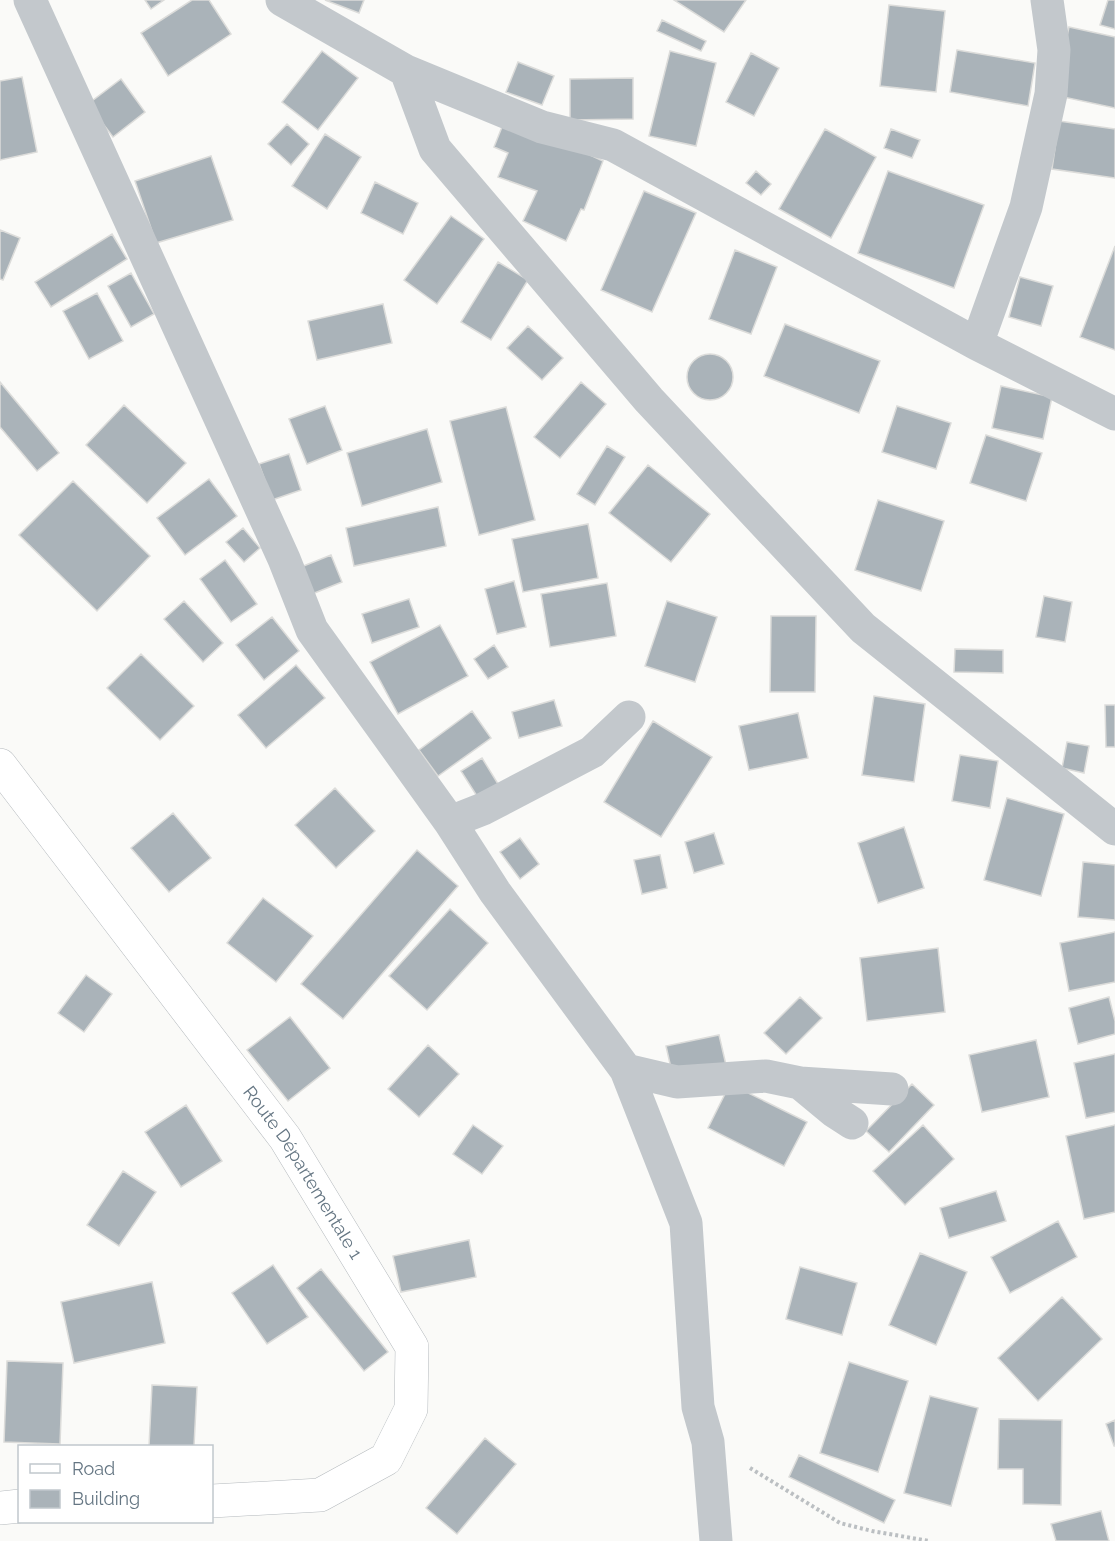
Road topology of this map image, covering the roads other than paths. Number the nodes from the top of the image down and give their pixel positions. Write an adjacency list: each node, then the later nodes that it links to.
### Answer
1 (30, 0): 9 (street)
2 (282, 0): 4 (street)
3 (1047, 0): 5 (street)
4 (406, 71): 5 (street); 10 (street)
5 (977, 344): 6 (street)
6 (1115, 414)
7 (629, 717): 9 (street)
8 (0, 765): 15 (main road, Route Départementale 1)
9 (450, 822): 11 (street)
10 (1115, 829)
11 (626, 1070): 12 (street); 18 (street)
12 (800, 1083): 13 (street); 14 (street)
13 (892, 1089)
14 (852, 1123)
15 (213, 1501)
16 (18, 1506): 17 (main road)
17 (0, 1508)
18 (716, 1541)

